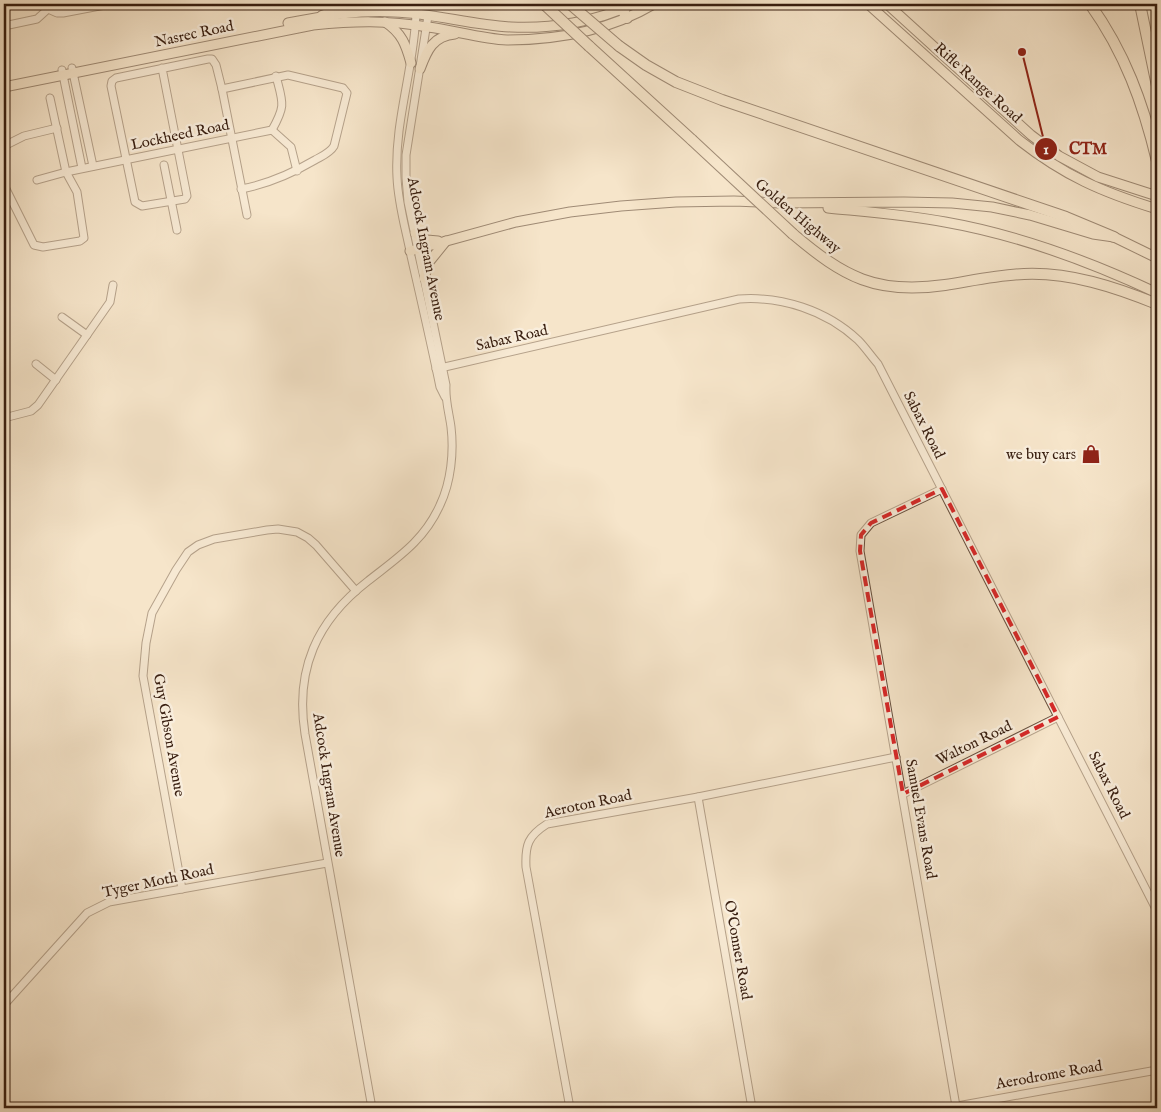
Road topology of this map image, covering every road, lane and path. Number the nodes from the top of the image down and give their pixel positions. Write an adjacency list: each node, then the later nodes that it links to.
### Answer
1 (110, 4): 11 (street)
2 (356, 4): 14 (highway)
3 (544, 4): 62 (highway, Golden Highway, bridge)
4 (570, 4): 56 (highway, bridge)
5 (633, 4): 13 (main road, Nasrec Road)
6 (654, 4): 13 (main road, Nasrec Road)
7 (868, 4): 52 (main road, Rifle Range Road)
8 (887, 4): 49 (main road, Rifle Range Road)
9 (1090, 4): 40 (highway)
10 (1140, 4): 28 (highway)
11 (47, 6): 18 (street)
12 (416, 9): 14 (main road, Nasrec Road); 15 (main road, Nasrec Road); 17 (street, Adcock Ingram Avenue)
13 (622, 10): 15 (main road, Nasrec Road); 20 (main road, Nasrec Road)
14 (322, 16): 24 (main road, Nasrec Road)
15 (428, 16): 19 (street, Adcock Ingram Avenue)
16 (384, 22): 17 (main road, Nasrec Road); 21 (main road); 24 (main road, Nasrec Road)
17 (416, 25): 19 (main road, Nasrec Road); 21 (street, Adcock Ingram Avenue)
18 (4, 26)
19 (427, 26): 20 (main road, Nasrec Road); 23 (street, Adcock Ingram Avenue)
20 (468, 33): 23 (main road)
21 (411, 63): 58 (street, Adcock Ingram Avenue)
22 (162, 68): 30 (street); 38 (street); 39 (street)
23 (420, 69): 55 (street, Adcock Ingram Avenue)
24 (73, 70): 25 (main road, Nasrec Road); 32 (street)
25 (63, 72): 27 (main road, Nasrec Road); 29 (main road, Nasrec Road); 33 (street)
26 (276, 76): 30 (street); 35 (street); 44 (street)
27 (4, 82)
28 (1157, 86)
29 (4, 87)
30 (222, 89): 36 (street)
31 (50, 98): 34 (street)
32 (83, 119): 33 (street); 42 (street)
33 (72, 121): 43 (street)
34 (57, 128): 37 (street); 45 (street)
35 (272, 130): 36 (street, Lockheed Road); 44 (street)
36 (230, 138): 38 (street, Lockheed Road); 48 (street)
37 (4, 146)
38 (179, 150): 39 (street, Lockheed Road); 50 (street)
39 (127, 160): 42 (street, Lockheed Road); 50 (street)
40 (1157, 161)
41 (164, 165): 50 (street)
42 (92, 166): 43 (street, Lockheed Road)
43 (82, 168): 45 (street, Lockheed Road)
44 (297, 171): 48 (street)
45 (66, 172): 46 (street, Lockheed Road); 47 (street)
46 (37, 180)
47 (4, 185)
48 (241, 189): 53 (street)
49 (1157, 196)
50 (171, 201): 54 (street)
51 (781, 203): 56 (main road); 57 (main road); 62 (main road)
52 (1157, 209)
53 (247, 215)
54 (177, 230)
55 (415, 233): 57 (main road); 58 (street, Adcock Ingram Avenue)
56 (1114, 237): 59 (main road)
57 (446, 241): 58 (main road); 60 (main road)
58 (414, 250): 60 (street, Adcock Ingram Avenue); 66 (street, Adcock Ingram Avenue)
59 (1154, 256)
60 (424, 278): 66 (street, Adcock Ingram Avenue)
61 (113, 285): 64 (street)
62 (1157, 300)
63 (62, 317): 64 (street)
64 (87, 335): 67 (street)
65 (36, 364): 67 (street)
66 (440, 368): 69 (street, Sabax Road); 70 (street, Adcock Ingram Avenue)
67 (56, 380): 68 (street)
68 (4, 418)
69 (942, 489): 71 (street, Sabax Road); 72 (street, Samuel Evans Road)
70 (356, 591): 75 (street, Adcock Ingram Avenue); 76 (street, Guy Gibson Avenue)
71 (1058, 717): 73 (street, Walton Road); 77 (street, Sabax Road)
72 (896, 757): 73 (street, Samuel Evans Road); 74 (street, Aeroton Road)
73 (903, 794): 80 (street, Samuel Evans Road)
74 (698, 797): 82 (street, Aeroton Road); 83 (street, O'Conner Road)
75 (327, 863): 76 (street, Tyger Moth Road); 81 (street, Adcock Ingram Avenue)
76 (182, 889): 78 (street, Tyger Moth Road)
77 (1157, 911)
78 (4, 1005)
79 (1157, 1070): 80 (street, Aerodrome Road)
80 (956, 1106): 84 (street, Aerodrome Road)
81 (372, 1108)
82 (570, 1108)
83 (752, 1108)
84 (946, 1108)

